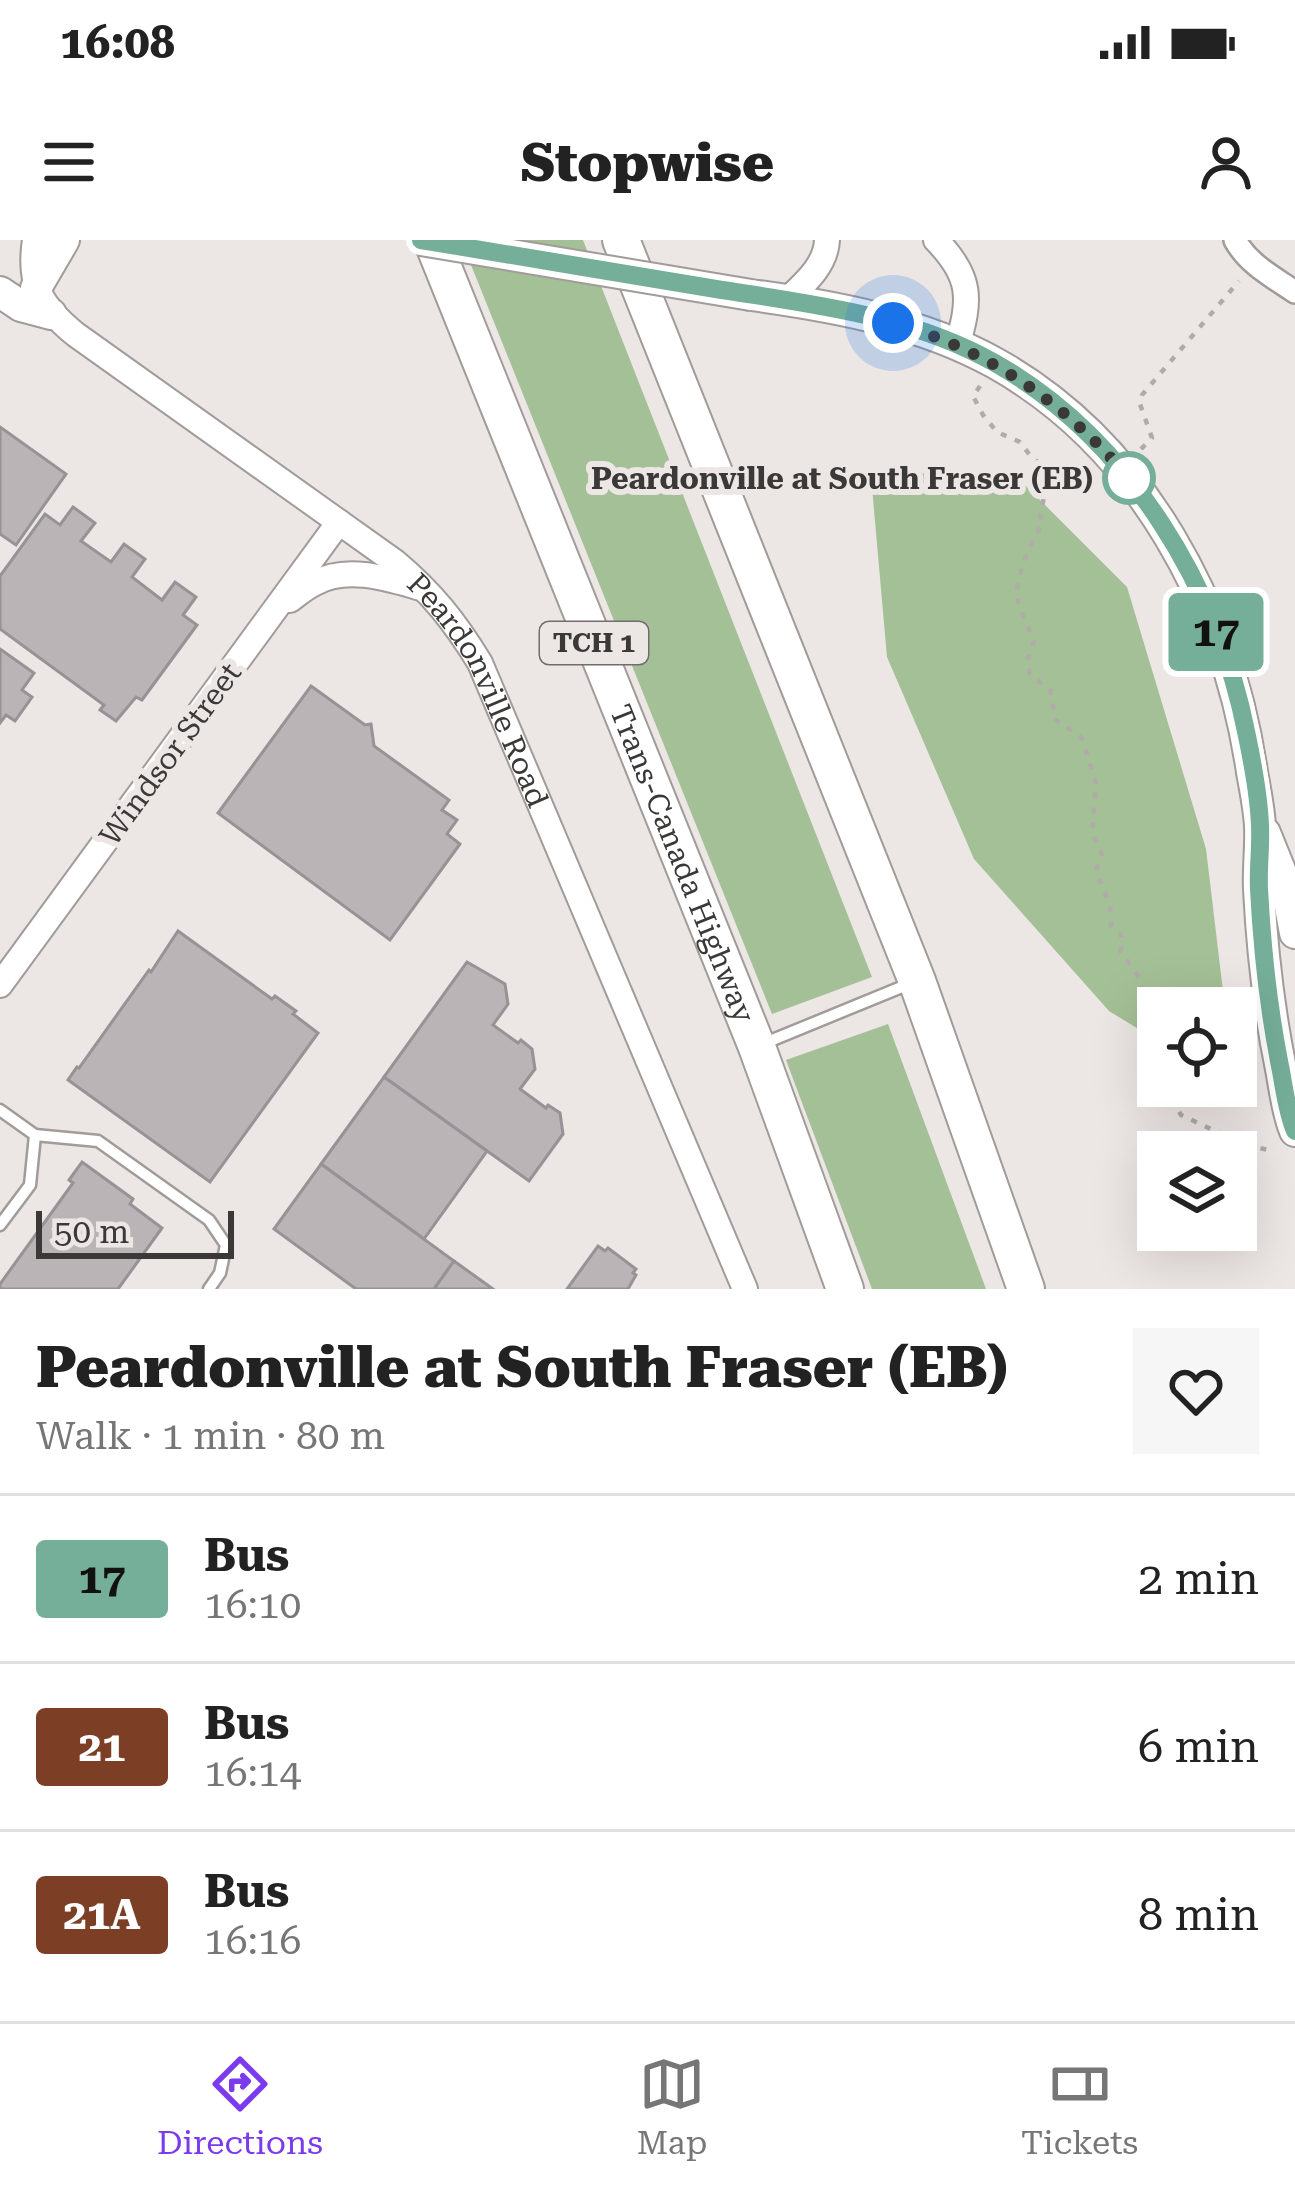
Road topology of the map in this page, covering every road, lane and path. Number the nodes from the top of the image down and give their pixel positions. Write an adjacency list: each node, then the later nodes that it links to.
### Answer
1 (35, 240): 13 (street)
2 (64, 240): 13 (main road)
3 (421, 240): 12 (main road, bridge)
4 (432, 240): 25 (highway, Trans-Canada Highway / TCH 1)
5 (620, 240): 22 (highway)
6 (827, 240): 12 (street)
7 (936, 240): 14 (street)
8 (1235, 240): 9 (street)
9 (1254, 263): 11 (street); 16 (path)
10 (0, 292): 13 (main road)
11 (1295, 292)
12 (787, 300): 14 (main road)
13 (43, 301): 17 (street, Peardonville Road)
14 (957, 346): 15 (main road)
15 (994, 362): 16 (main road); 24 (path)
16 (1119, 466): 20 (main road)
17 (338, 522): 18 (street, Peardonville Road); 19 (street, Windsor Street)
18 (428, 590): 19 (street); 32 (street, Peardonville Road)
19 (274, 612): 23 (street, Windsor Street)
20 (1260, 822): 21 (main road); 29 (main road)
21 (1295, 933)
22 (917, 981): 25 (lane); 34 (highway)
23 (0, 985)
24 (1141, 987)
25 (757, 1047): 33 (highway, Trans-Canada Highway / TCH 1)
26 (1176, 1107): 29 (path)
27 (0, 1110): 28 (lane)
28 (35, 1135): 30 (lane); 31 (lane)
29 (1287, 1142)
30 (0, 1225)
31 (208, 1289)
32 (745, 1289)
33 (845, 1289)
34 (1026, 1289)

